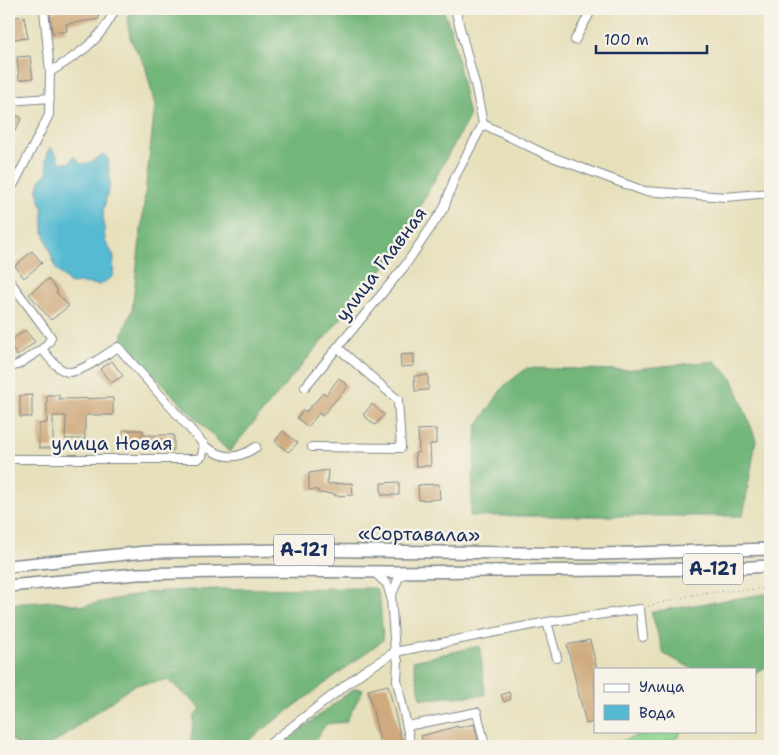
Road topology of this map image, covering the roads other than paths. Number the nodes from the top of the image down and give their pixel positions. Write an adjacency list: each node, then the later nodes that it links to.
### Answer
1 (44, 9): 6 (street)
2 (115, 9): 6 (street)
3 (454, 9): 9 (street)
4 (592, 9): 5 (street)
5 (575, 40)
6 (50, 72): 7 (street)
7 (50, 98): 8 (street); 10 (street)
8 (9, 101)
9 (483, 124): 11 (street); 13 (street, улица Главная)
10 (9, 186)
11 (770, 193)
12 (9, 280): 14 (street)
13 (338, 347): 16 (street, улица Главная); 19 (street)
14 (42, 349): 15 (street); 17 (street)
15 (9, 368)
16 (305, 387)
17 (204, 444): 18 (street); 20 (street, улица Новая)
18 (256, 447)
19 (312, 447)
20 (9, 459)
21 (770, 549): 22 (highway, «Сортавала» / А-121)
22 (9, 566)
23 (770, 566): 25 (highway, «Сортавала» / А-121)
24 (374, 572): 25 (highway, «Сортавала» / А-121); 26 (highway, «Сортавала» / А-121); 27 (street)
25 (408, 572): 27 (street)
26 (9, 586)
27 (391, 597): 30 (street)
28 (547, 622): 29 (street); 30 (street); 31 (street)
29 (643, 637)
30 (395, 652): 32 (street); 33 (street)
31 (557, 658)
32 (407, 726): 34 (street); 35 (street)
33 (267, 746)
34 (411, 746)
35 (485, 746)

